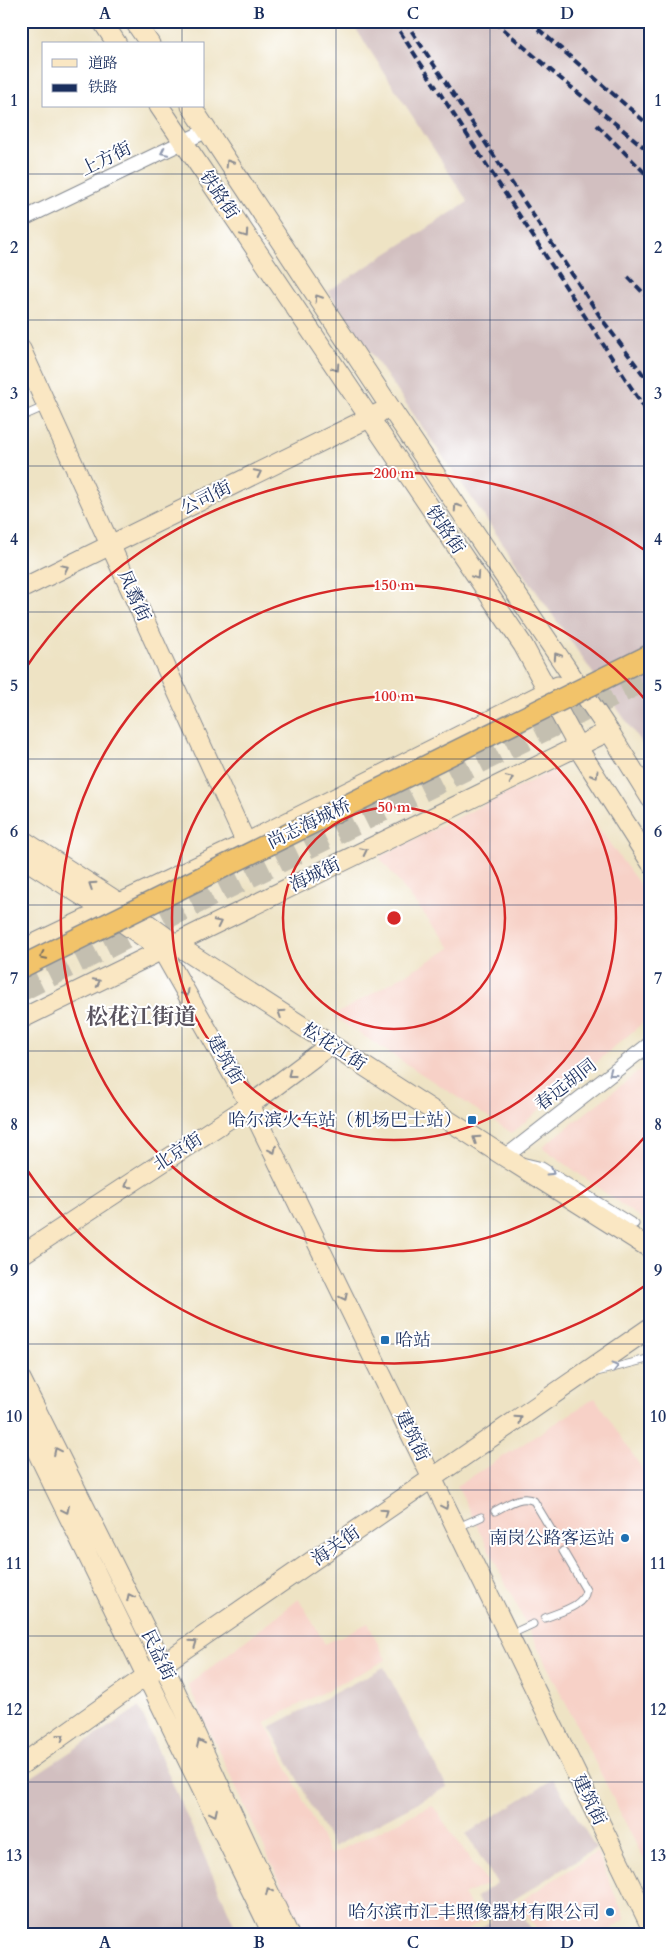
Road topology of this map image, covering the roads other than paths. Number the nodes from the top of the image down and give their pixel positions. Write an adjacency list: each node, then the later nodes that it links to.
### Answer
1 (102, 21): 3 (main road)
2 (134, 21): 4 (main road)
3 (116, 42)
4 (149, 42)
5 (160, 108): 8 (main road, 铁路街)
6 (193, 108): 7 (main road, 铁路街)
7 (208, 130): 8 (street, 上方街); 12 (main road, 铁路街, one-way to 7)
8 (184, 142): 9 (street, 上方街, one-way to 9); 14 (main road, 铁路街, one-way to 14)
9 (21, 220)
10 (21, 349): 11 (main road, 凤翥街)
11 (47, 405): 13 (lane); 15 (main road, 凤翥街)
12 (390, 407): 14 (main road, 公司街); 18 (main road, 铁路街, one-way to 12)
13 (21, 417)
14 (369, 418): 15 (main road, 公司街, one-way to 14); 19 (main road, 铁路街, one-way to 19)
15 (112, 545): 16 (main road, 公司街, one-way to 15); 24 (main road, 凤翥街)
16 (21, 589)
17 (651, 655): 30 (main road, 尚志海城桥, one-way to 30, bridge)
18 (572, 679): 19 (main road); 20 (main road, 铁路街)
19 (548, 691): 21 (main road, 铁路街); 24 (main road)
20 (608, 731): 21 (main road, 海城街); 22 (main road, 铁路街)
21 (577, 746): 26 (main road, 铁路街, one-way to 26); 28 (main road, 海城街, one-way to 21)
22 (651, 800)
23 (21, 839): 27 (main road, 松花江街, one-way to 23)
24 (246, 844): 27 (main road)
25 (21, 857): 27 (main road, 松花江街)
26 (651, 863)
27 (114, 908): 28 (main road, 松花江街); 29 (main road)
28 (168, 947): 31 (main road, 海城街, one-way to 28); 33 (main road, 松花江街, one-way to 28); 34 (main road, 建筑街, one-way to 34)
29 (21, 950)
30 (21, 967)
31 (21, 1018)
32 (651, 1042): 35 (street, 春远胡同, one-way to 35)
33 (330, 1045): 34 (main road, 北京街, one-way to 34); 35 (main road, 松花江街, one-way to 33)
34 (250, 1105): 38 (main road, 北京街, one-way to 38); 44 (main road, 建筑街, one-way to 44)
35 (505, 1158): 36 (lane, one-way to 36); 37 (main road, 松花江街)
36 (635, 1224)
37 (651, 1249)
38 (21, 1254)
39 (648, 1331): 41 (main road, 海关街)
40 (651, 1358): 41 (lane, one-way to 40)
41 (580, 1376): 44 (main road, 海关街, one-way to 41)
42 (21, 1379): 53 (main road, 民益街, one-way to 42)
43 (21, 1419): 54 (main road, 民益街, one-way to 54)
44 (432, 1479): 47 (main road, 建筑街, one-way to 47); 53 (main road, 海关街, one-way to 44)
45 (495, 1511): 48 (lane)
46 (481, 1517): 47 (lane)
47 (456, 1528): 52 (main road, 建筑街)
48 (555, 1536)
49 (563, 1551): 50 (lane)
50 (544, 1618)
51 (533, 1624): 52 (lane)
52 (509, 1635): 56 (main road, 建筑街)
53 (163, 1664): 54 (main road, 海关街); 57 (main road, 民益街, one-way to 53)
54 (147, 1675): 55 (main road, 海关街, one-way to 54); 57 (main road, 民益街, one-way to 57)
55 (21, 1765)
56 (651, 1927)
57 (276, 1932)

